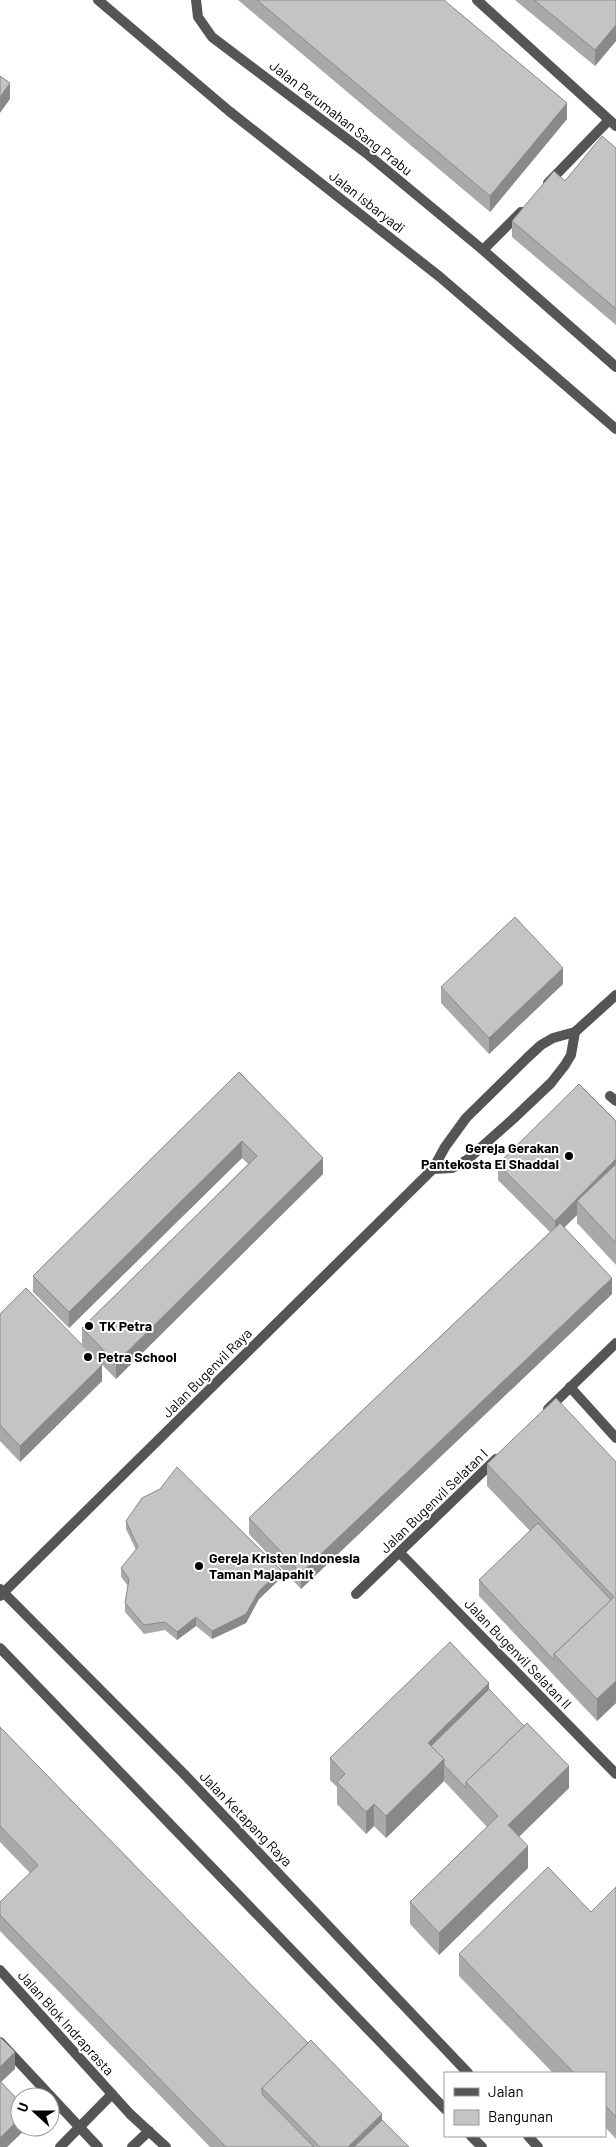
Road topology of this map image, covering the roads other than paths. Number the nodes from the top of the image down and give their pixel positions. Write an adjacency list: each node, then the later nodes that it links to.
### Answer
1 (98, 0): 9 (street, Jalan Isbaryadi)
2 (196, 0): 7 (street, Jalan Perumahan Sang Prabu)
3 (477, 0): 4 (street)
4 (612, 123): 5 (street)
5 (543, 189)
6 (529, 202): 7 (street)
7 (483, 250): 8 (street, Jalan Perumahan Sang Prabu)
8 (616, 367)
9 (616, 429)
10 (616, 995): 11 (street, Jalan Bugenvil Raya)
11 (575, 1032): 12 (street, Jalan Bugenvil Raya); 12 (street)
12 (433, 1169): 19 (street, Jalan Bugenvil Raya)
13 (616, 1343): 14 (street)
14 (570, 1387): 15 (street); 16 (street)
15 (542, 1415)
16 (616, 1438)
17 (506, 1450): 18 (street, Jalan Bugenvil Selatan I)
18 (400, 1553): 20 (street, Jalan Bugenvil Selatan I); 22 (street, Jalan Bugenvil Selatan II)
19 (1, 1592): 25 (street, Jalan Ketapang Raya)
20 (356, 1594)
21 (0, 1648): 27 (street)
22 (616, 1774)
23 (0, 1970): 26 (street, Jalan Blok Indraprasta)
24 (0, 2042): 28 (street)
25 (467, 2072)
26 (112, 2094): 28 (street, Jalan Blok Indraprasta); 29 (street, Jalan Blok Indraprasta)
27 (444, 2108)
28 (79, 2128): 32 (street, Jalan Blok Indraprasta); 33 (street)
29 (149, 2132): 34 (street); 35 (street, Jalan Blok Indraprasta)
30 (472, 2137): 36 (street)
31 (529, 2137): 37 (street)
32 (60, 2147)
33 (98, 2147)
34 (132, 2147)
35 (166, 2147)
36 (482, 2147)
37 (538, 2147)

